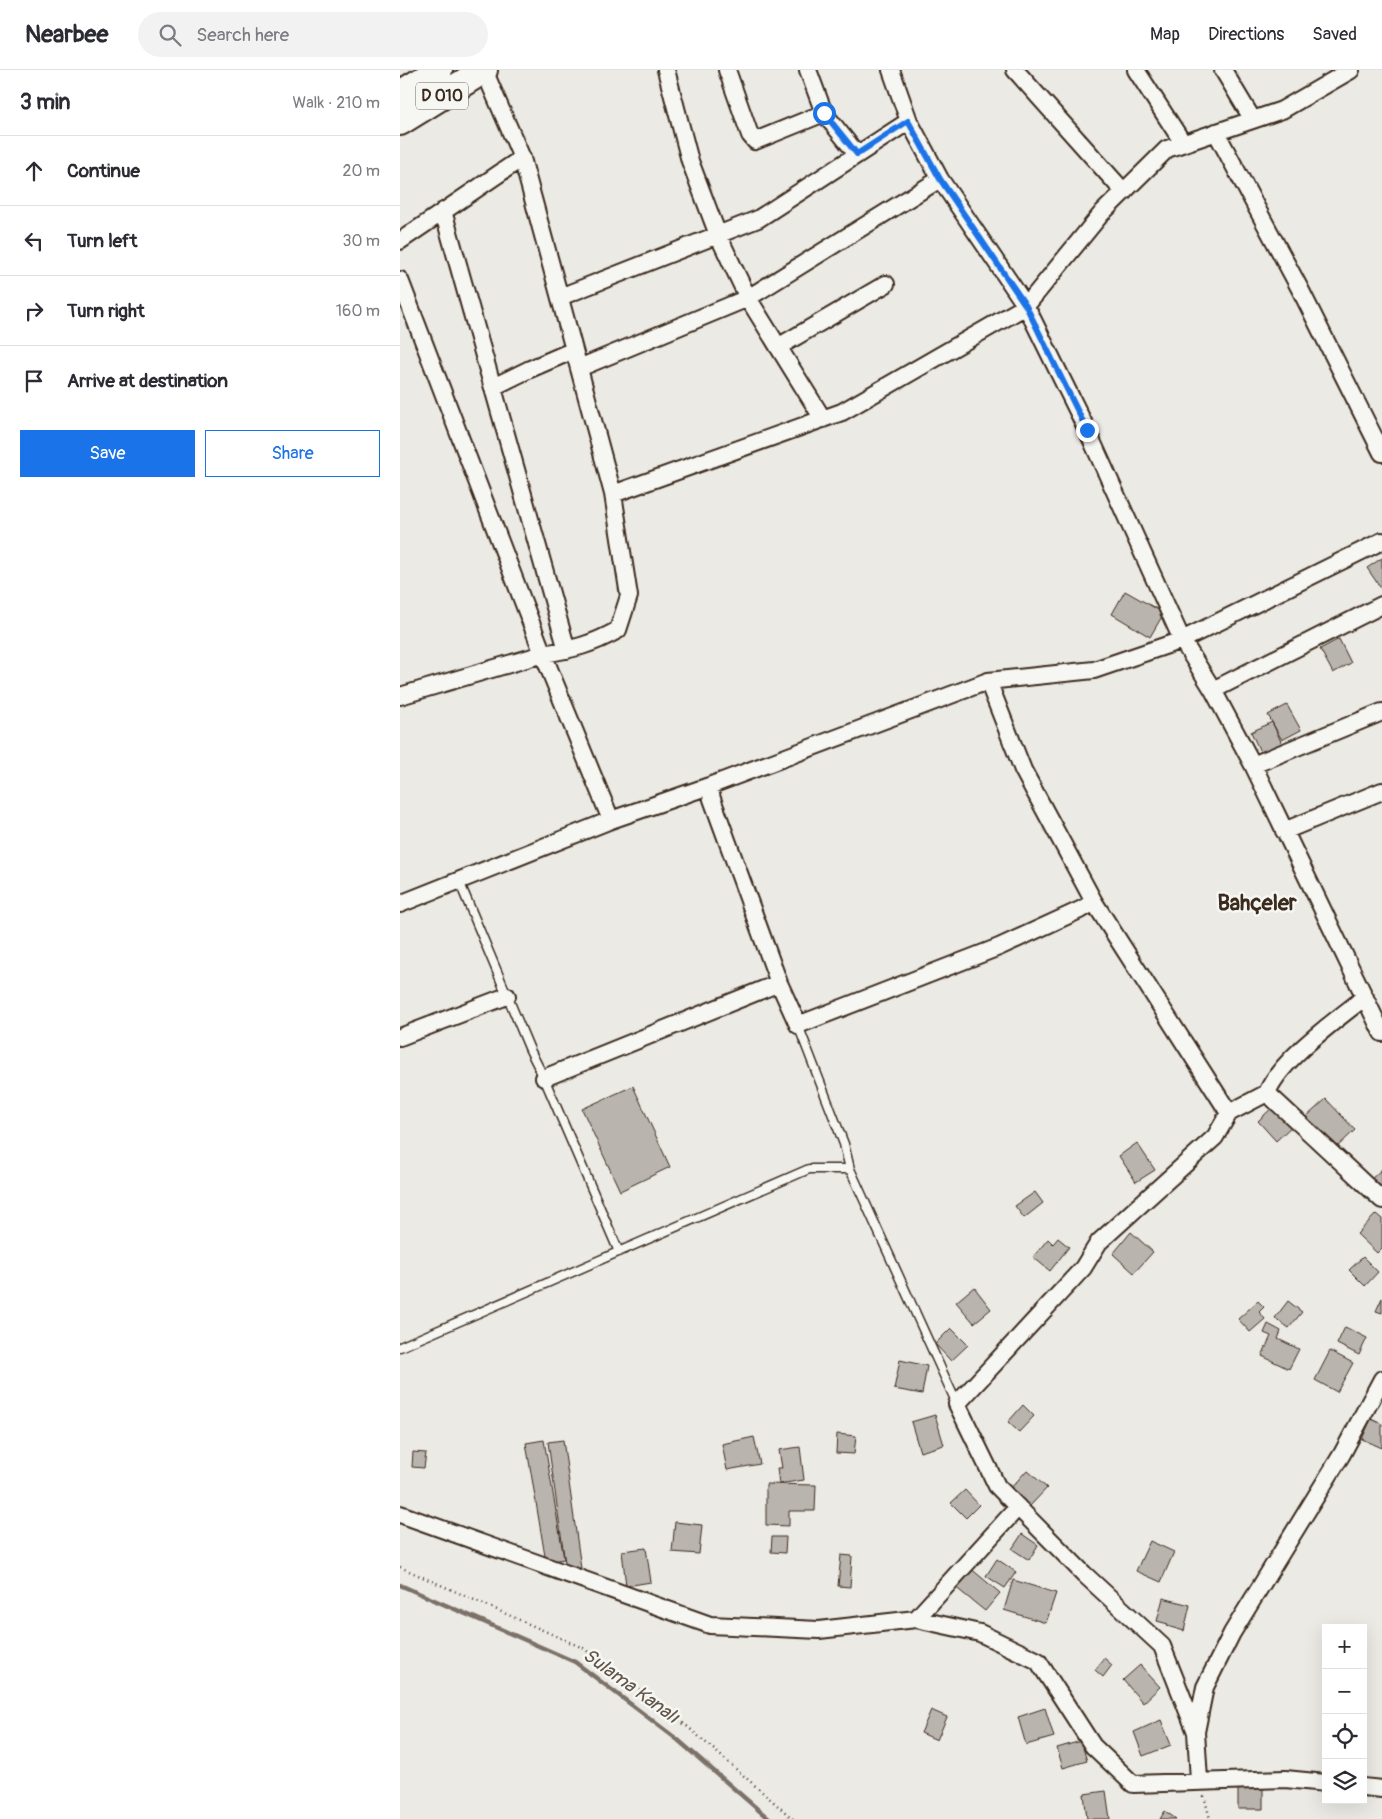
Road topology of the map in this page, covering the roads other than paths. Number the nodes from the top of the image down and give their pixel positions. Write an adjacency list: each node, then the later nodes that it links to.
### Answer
1 (439, 70): 11 (highway, D 010)
2 (484, 70): 15 (highway, D 010); 19 (street)
3 (666, 70): 23 (street)
4 (727, 70): 12 (street)
5 (808, 70): 12 (street)
6 (891, 70): 14 (street)
7 (1015, 70): 21 (street)
8 (1136, 70): 17 (street)
9 (1223, 70): 13 (street)
10 (1351, 70): 13 (street)
11 (400, 94)
12 (824, 113): 18 (street)
13 (1252, 120): 16 (street)
14 (908, 121): 18 (street); 20 (street)
15 (400, 122)
16 (1216, 132): 17 (street); 35 (street)
17 (1183, 142): 21 (street)
18 (857, 154): 23 (street)
19 (522, 158): 22 (street); 27 (street)
20 (940, 179): 28 (street); 29 (street)
21 (1124, 192): 29 (street)
22 (443, 211): 24 (street); 33 (street)
23 (718, 235): 27 (street); 28 (street)
24 (400, 241)
25 (400, 280): 41 (street)
26 (886, 284): 30 (street)
27 (560, 297): 31 (street)
28 (748, 298): 30 (street); 32 (street)
29 (1026, 306): 34 (street); 39 (street)
30 (778, 347): 34 (street)
31 (574, 350): 32 (street); 33 (street)
32 (579, 368): 36 (street)
33 (493, 387): 40 (street)
34 (823, 419): 36 (street)
35 (1382, 453)
36 (614, 494): 40 (street)
37 (1382, 541): 39 (street)
38 (1382, 605): 43 (street)
39 (1182, 640): 42 (street); 43 (street)
40 (568, 650): 41 (street)
41 (543, 654): 44 (street); 49 (street)
42 (988, 681): 47 (street); 52 (street)
43 (1213, 690): 46 (street)
44 (400, 696)
45 (1382, 712): 46 (street)
46 (1253, 765): 50 (street)
47 (709, 786): 49 (street); 54 (street)
48 (1382, 791): 50 (street)
49 (611, 820): 51 (street)
50 (1284, 831): 56 (street)
51 (459, 881): 53 (street); 55 (lane)
52 (1094, 902): 57 (street); 62 (street)
53 (400, 904)
54 (778, 983): 57 (street); 60 (street)
55 (507, 996): 59 (street); 60 (lane)
56 (1364, 997): 58 (street); 61 (street)
57 (798, 1024): 63 (lane)
58 (1382, 1033)
59 (400, 1037)
60 (544, 1078): 65 (lane)
61 (1267, 1093): 62 (street); 64 (street)
62 (1229, 1113): 68 (street)
63 (850, 1169): 65 (lane); 68 (lane)
64 (1382, 1200)
65 (618, 1252): 66 (lane)
66 (400, 1347)
67 (1382, 1379): 72 (street)
68 (957, 1404): 69 (street)
69 (1018, 1507): 71 (street); 72 (street)
70 (400, 1514): 71 (street)
71 (916, 1619): 73 (street)
72 (1196, 1732): 73 (street)
73 (1199, 1780): 74 (street)
74 (1322, 1783)
75 (1367, 1787): 76 (street)
76 (1382, 1789)

